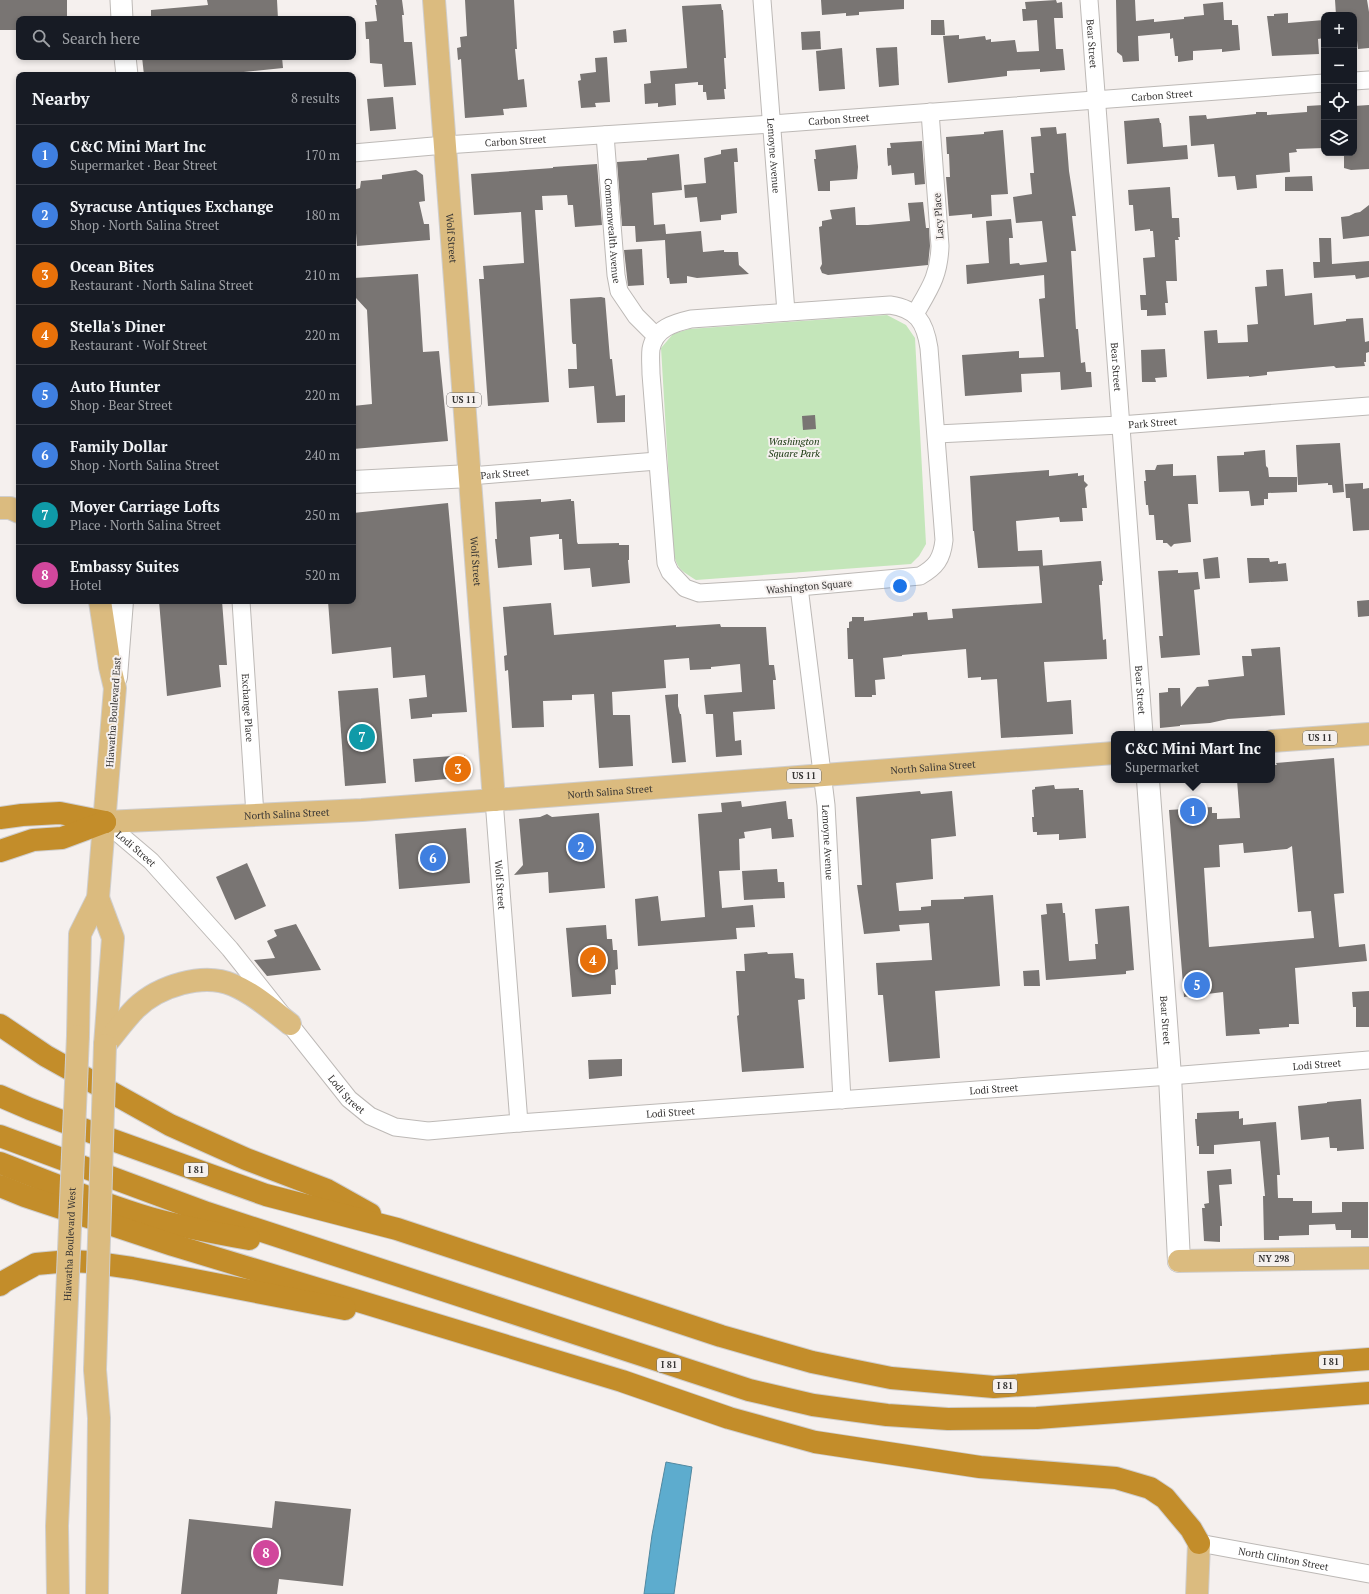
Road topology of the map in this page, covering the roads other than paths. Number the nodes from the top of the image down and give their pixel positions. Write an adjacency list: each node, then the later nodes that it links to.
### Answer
1 (120, 0): 5 (street)
2 (434, 0): 15 (main road, Wolf Street / US 11)
3 (762, 0): 13 (street, Lemoyne Avenue)
4 (1089, 0): 11 (street, Bear Street)
5 (122, 16)
6 (125, 60): 7 (street)
7 (127, 72)
8 (1369, 80): 9 (street)
9 (1357, 81)
10 (1321, 83): 11 (street, Carbon Street)
11 (1097, 99): 12 (street, Carbon Street); 21 (street, Bear Street)
12 (930, 112): 13 (street, Carbon Street); 18 (street, Lacy Place)
13 (772, 124): 14 (street, Carbon Street); 17 (street, Lemoyne Avenue)
14 (605, 135): 15 (street, Carbon Street); 19 (street, Commonwealth Avenue)
15 (445, 145): 16 (street, Carbon Street); 24 (main road, Wolf Street / US 11)
16 (356, 153)
17 (786, 312): 18 (street); 19 (street)
18 (915, 314): 22 (street, Washington Square)
19 (656, 336): 23 (street, Washington Square)
20 (1369, 406): 21 (street, Park Street)
21 (1120, 425): 22 (street, Park Street); 31 (street, Bear Street)
22 (937, 434): 26 (street, Washington Square)
23 (657, 461): 24 (street, Park Street); 26 (street, Washington Square)
24 (470, 476): 25 (main road, Park Street); 37 (main road, Wolf Street / US 11)
25 (356, 482)
26 (799, 587): 35 (street, Lemoyne Avenue)
27 (100, 604): 30 (main road)
28 (122, 604): 30 (main road, Hiawatha Boulevard East)
29 (241, 604): 38 (street, Exchange Place)
30 (115, 688): 40 (main road, Hiawatha Boulevard East)
31 (1144, 731)
32 (1369, 734): 33 (main road, US 11)
33 (1275, 741)
34 (1111, 753): 35 (main road, North Salina Street / US 11)
35 (822, 775): 37 (main road, North Salina Street / US 11); 49 (street, Lemoyne Avenue)
36 (1148, 783): 47 (main road, Bear Street)
37 (494, 800): 38 (main road, North Salina Street); 50 (street, Wolf Street)
38 (255, 815): 40 (main road, North Salina Street)
39 (0, 818): 40 (highway)
40 (105, 822): 41 (highway); 42 (main road, Hiawatha Boulevard West); 43 (street, Lodi Street)
41 (0, 851)
42 (98, 898): 45 (main road, Hiawatha Boulevard West); 65 (main road, Hiawatha Boulevard West, bridge)
43 (290, 1024): 45 (main road); 50 (street, Lodi Street)
44 (0, 1025): 54 (highway)
45 (105, 1045): 66 (main road, Hiawatha Boulevard West, bridge)
46 (1369, 1060): 47 (street, Lodi Street)
47 (1170, 1076): 49 (street, Lodi Street); 56 (main road, Bear Street / NY 298)
48 (0, 1096): 54 (highway, I 81)
49 (842, 1100): 50 (street, Lodi Street)
50 (519, 1123)
51 (0, 1136): 55 (highway, I 81)
52 (0, 1163): 55 (highway)
53 (0, 1186): 58 (highway)
54 (397, 1229): 61 (highway, I 81)
55 (308, 1246): 62 (highway, I 81)
56 (1369, 1258)
57 (0, 1285): 58 (highway)
58 (456, 1330): 63 (highway)
59 (1369, 1350): 61 (highway)
60 (1369, 1359): 61 (highway, I 81)
61 (1293, 1364)
62 (1369, 1393)
63 (1199, 1543): 64 (street, North Clinton Street); 67 (main road)
64 (1369, 1574)
65 (58, 1594)
66 (97, 1594)
67 (1196, 1594)

